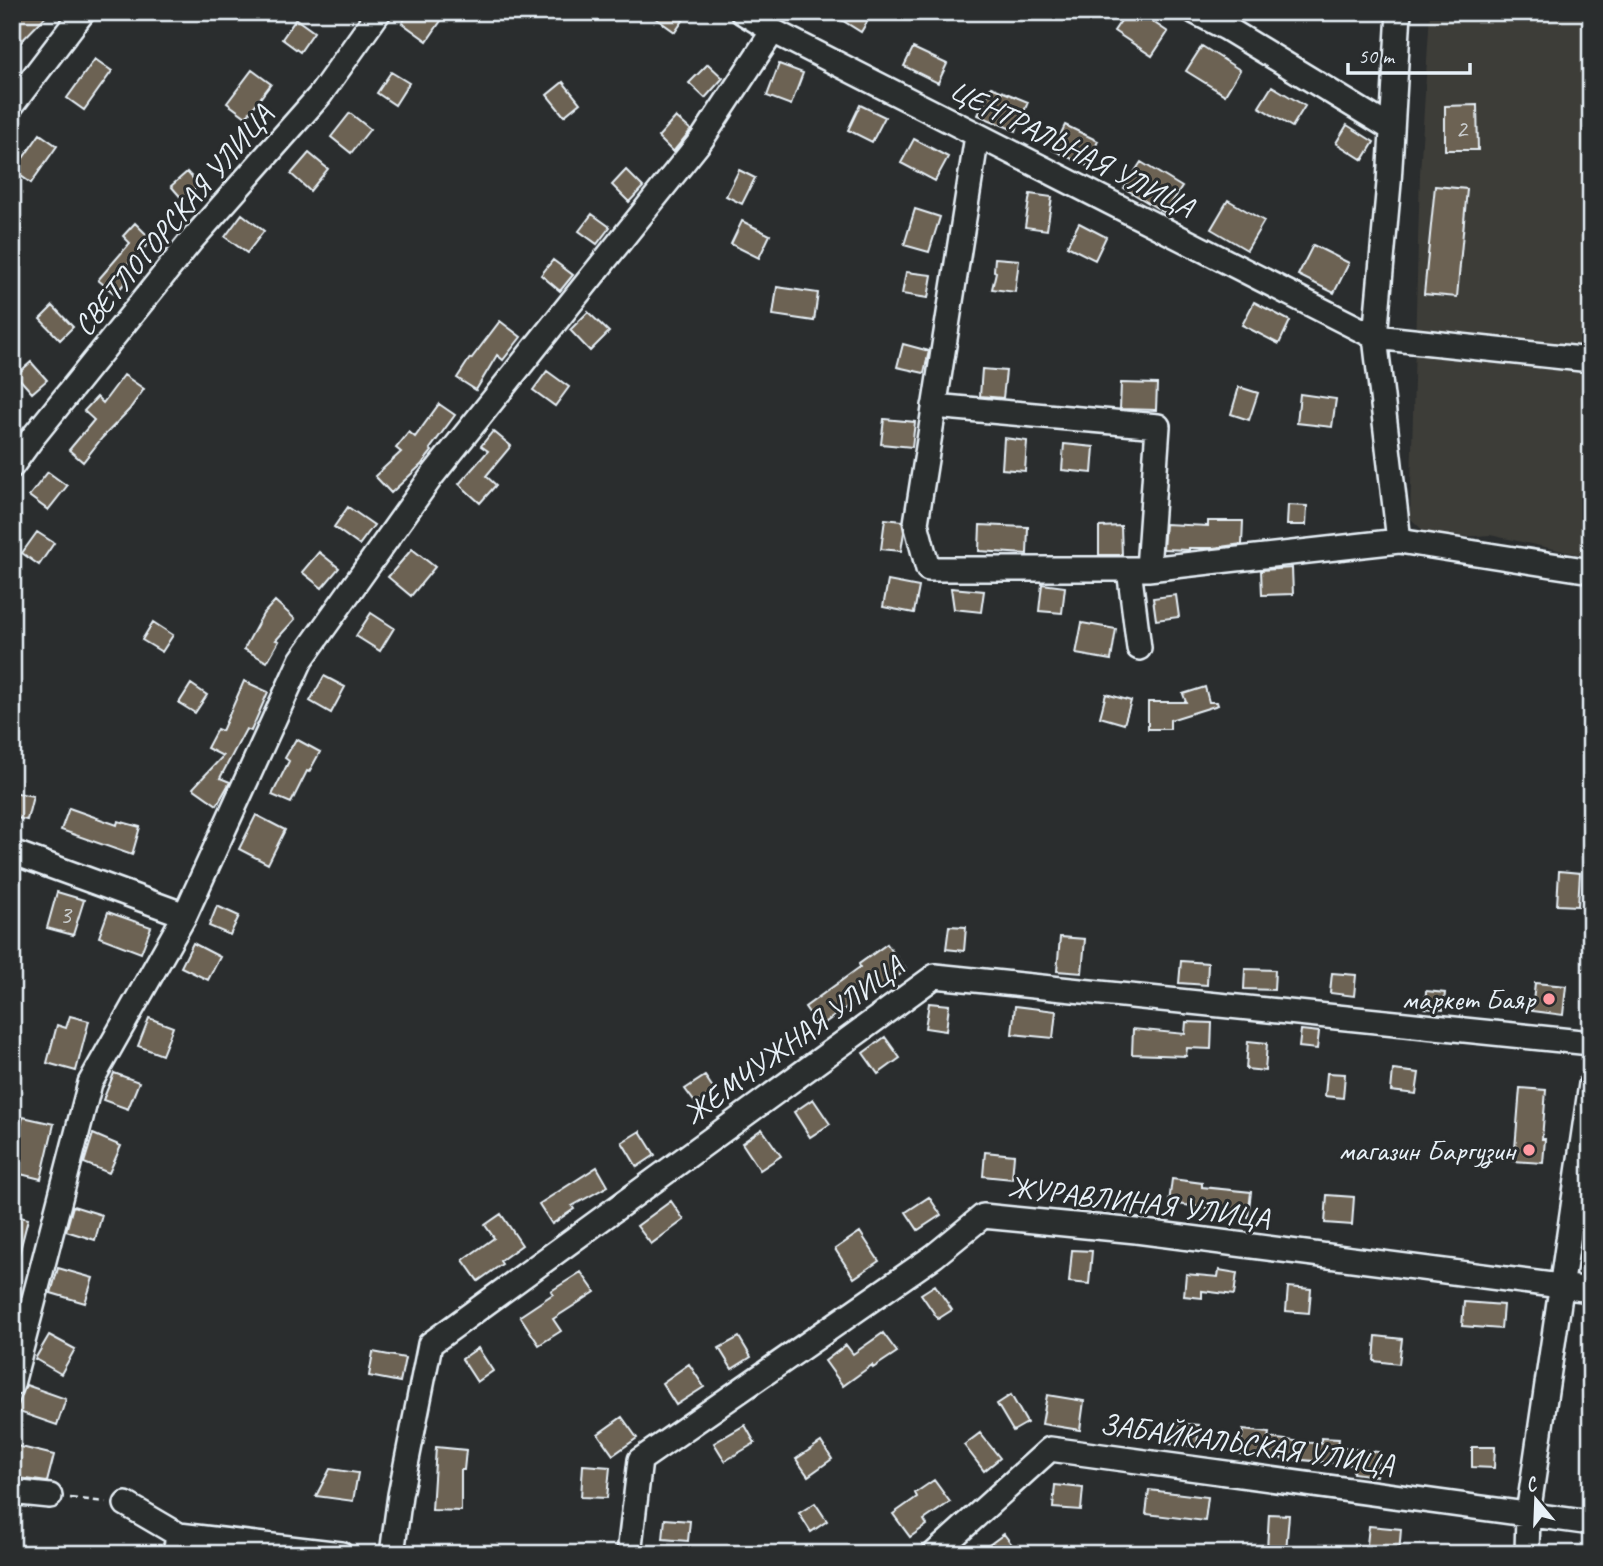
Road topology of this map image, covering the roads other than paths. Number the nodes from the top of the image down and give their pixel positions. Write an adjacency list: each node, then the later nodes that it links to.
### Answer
1 (83, 12): 8 (street)
2 (379, 12): 14 (street, СВЕТЛОГОРСКАЯ УЛИЦА)
3 (742, 12): 7 (street, ЦЕНТРАЛЬНАЯ УЛИЦА)
4 (1195, 12): 6 (street)
5 (1399, 12): 9 (street)
6 (1231, 20): 9 (street)
7 (773, 31): 10 (street, ЦЕНТРАЛЬНАЯ УЛИЦА); 20 (street)
8 (12, 105)
9 (1392, 129): 11 (street)
10 (977, 136): 11 (street, ЦЕНТРАЛЬНАЯ УЛИЦА); 13 (street)
11 (1375, 337): 12 (street); 15 (street)
12 (1591, 360)
13 (934, 406): 16 (street); 16 (street)
14 (12, 466)
15 (1399, 541): 16 (street); 17 (street)
16 (1139, 569): 18 (street)
17 (1591, 571)
18 (1139, 648)
19 (12, 852): 20 (street)
20 (185, 915): 25 (street)
21 (1591, 1043): 33 (street, ЖЕМЧУЖНАЯ УЛИЦА)
22 (1591, 1084): 23 (street)
23 (1560, 1287): 24 (street, ЖУРАВЛИНАЯ УЛИЦА); 29 (street); 34 (street, ЖУРАВЛИНАЯ УЛИЦА)
24 (1591, 1290)
25 (12, 1384)
26 (12, 1490): 27 (street)
27 (50, 1496)
28 (126, 1504): 31 (street)
29 (1528, 1514): 30 (street, ЗАБАЙКАЛЬСКАЯ УЛИЦА); 35 (street, ЗАБАЙКАЛЬСКАЯ УЛИЦА); 36 (street)
30 (1591, 1523)
31 (176, 1545): 32 (street)
32 (341, 1554)
33 (392, 1554)
34 (628, 1554)
35 (934, 1554)
36 (1527, 1554)

